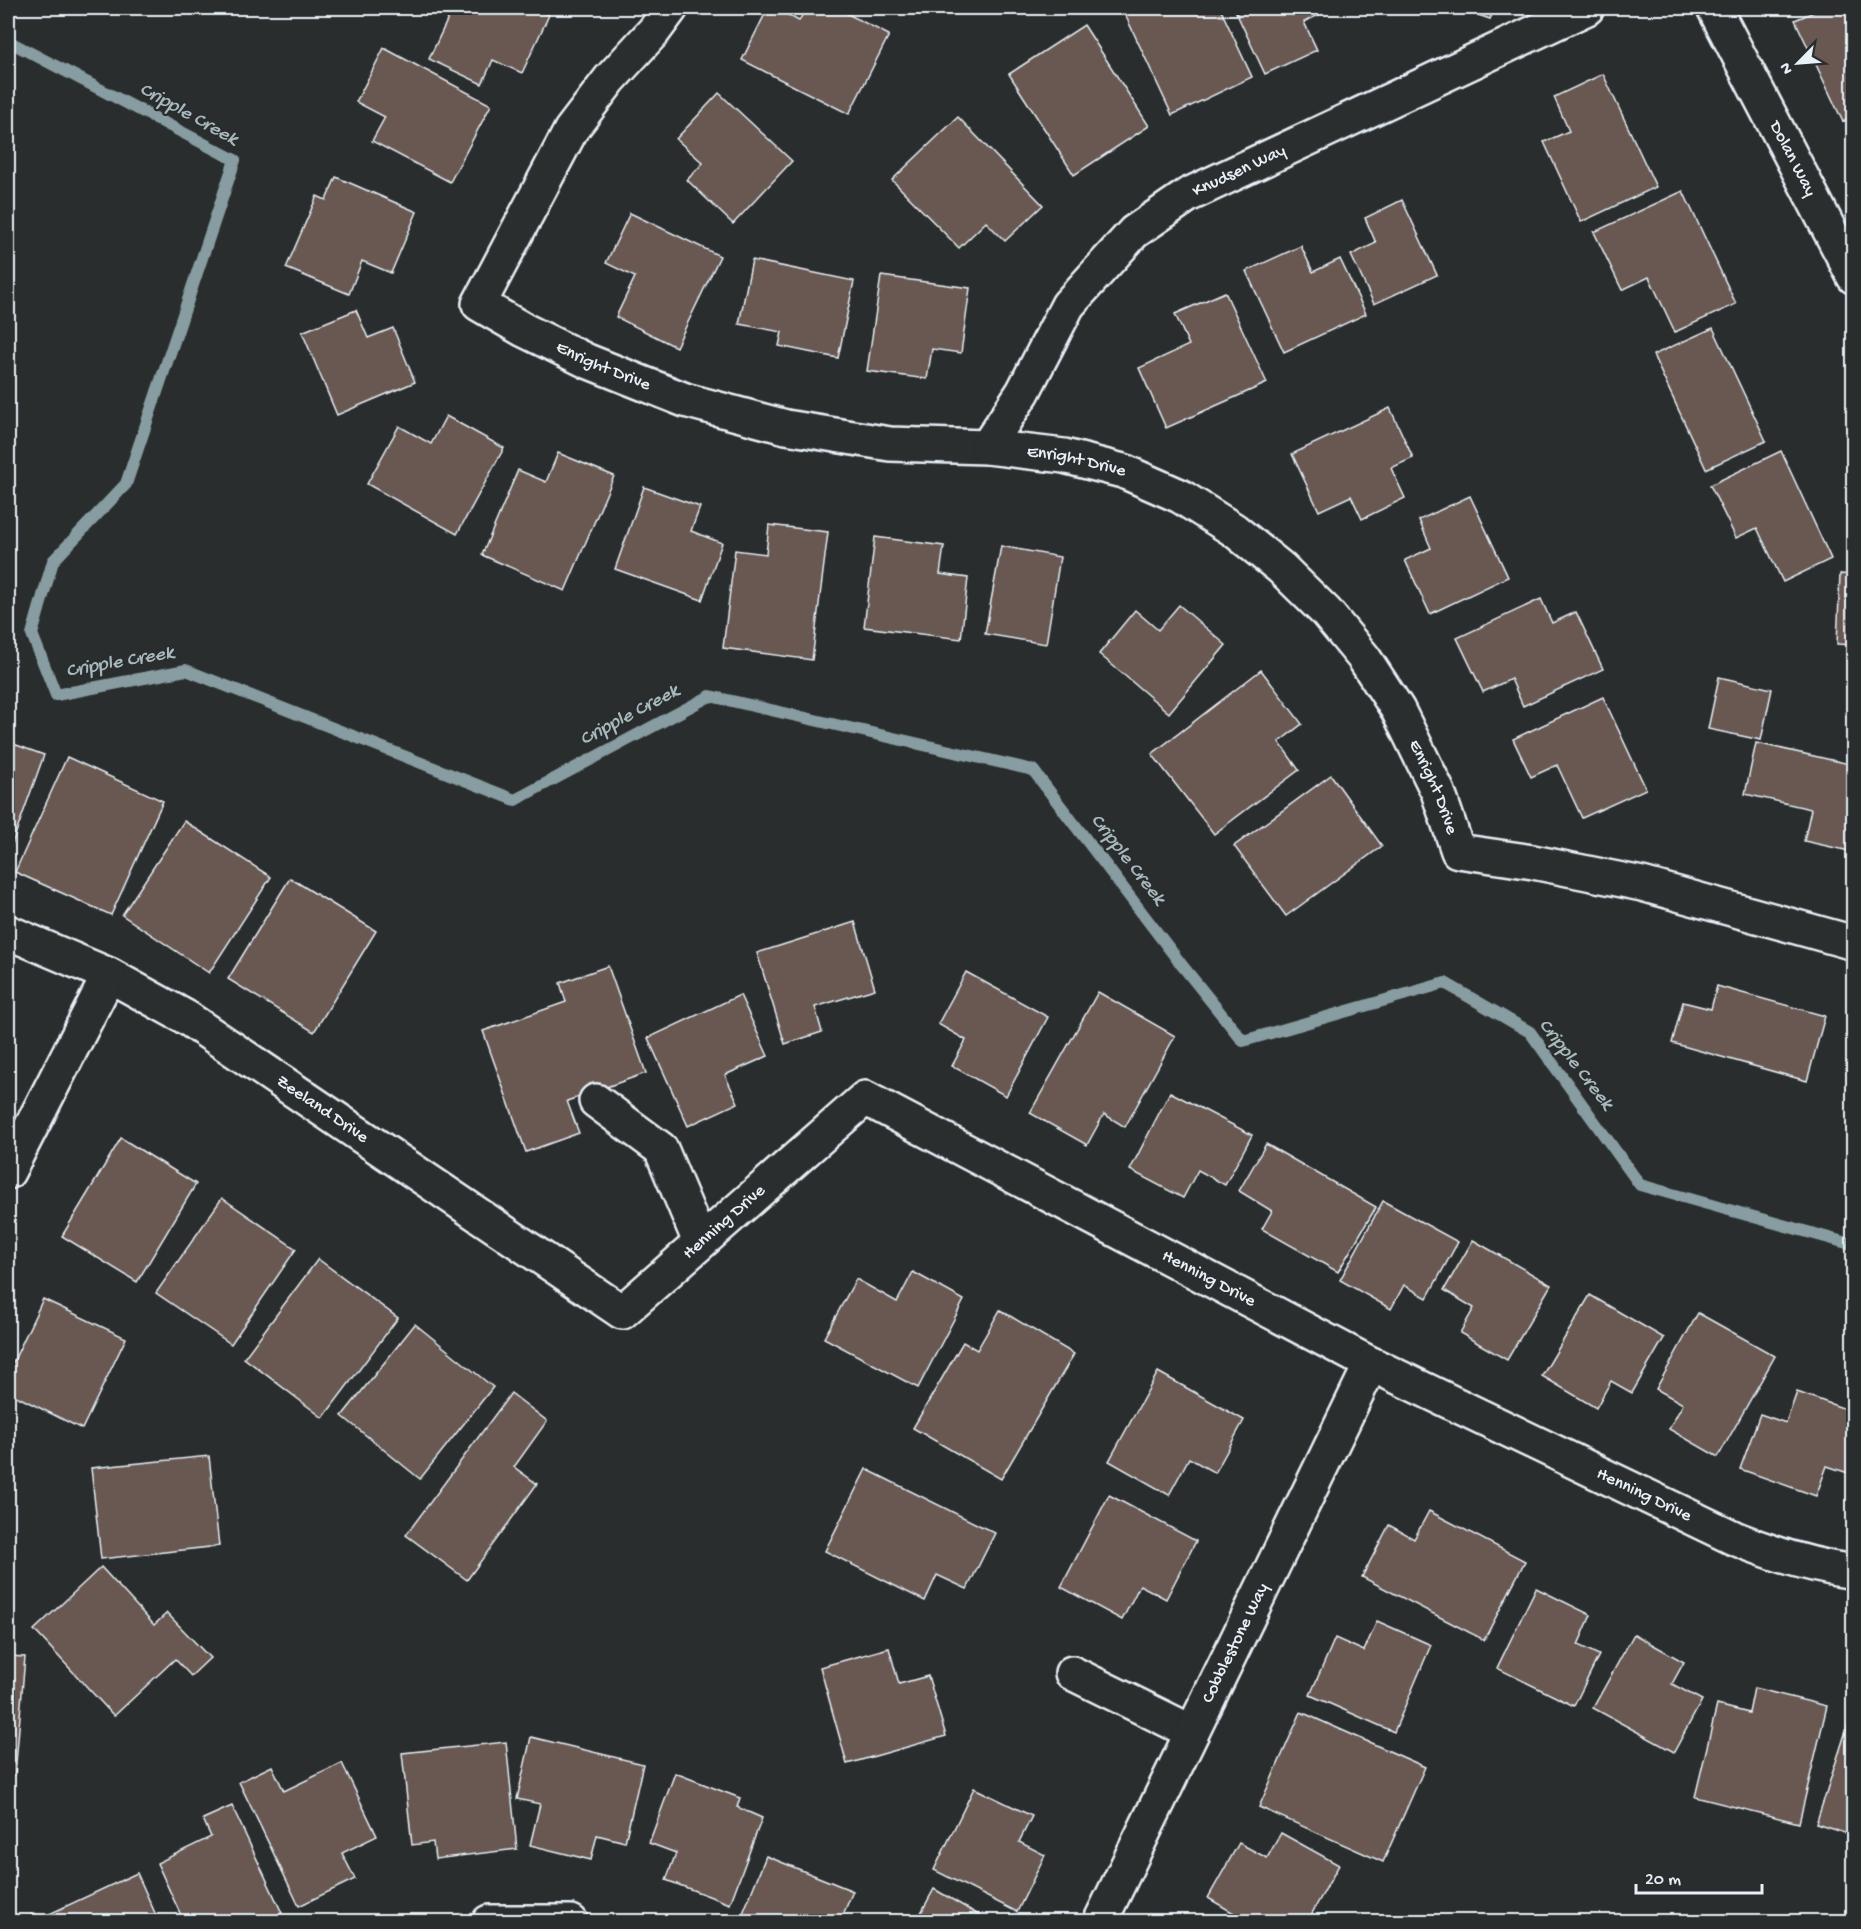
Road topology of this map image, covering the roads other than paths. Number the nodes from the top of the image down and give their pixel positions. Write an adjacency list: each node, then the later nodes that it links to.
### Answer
1 (671, 8): 5 (street, Enright Drive)
2 (1587, 8): 5 (street, Knudsen Way)
3 (1714, 8): 4 (street, Dolan Way)
4 (1854, 277)
5 (987, 447): 7 (street, Enright Drive)
6 (8, 932): 8 (street, Zeeland Drive)
7 (1854, 943)
8 (109, 975): 10 (street); 12 (street, Zeeland Drive)
9 (596, 1101): 11 (street)
10 (8, 1172)
11 (700, 1242): 12 (street, Henning Drive); 13 (street, Henning Drive)
12 (622, 1312)
13 (1371, 1364): 14 (street, Henning Drive); 16 (street, Cobblestone Way)
14 (1854, 1572)
15 (1072, 1673): 16 (street)
16 (1192, 1732): 19 (street, Cobblestone Way)
17 (489, 1922): 18 (street)
18 (571, 1922)
19 (1100, 1922)

